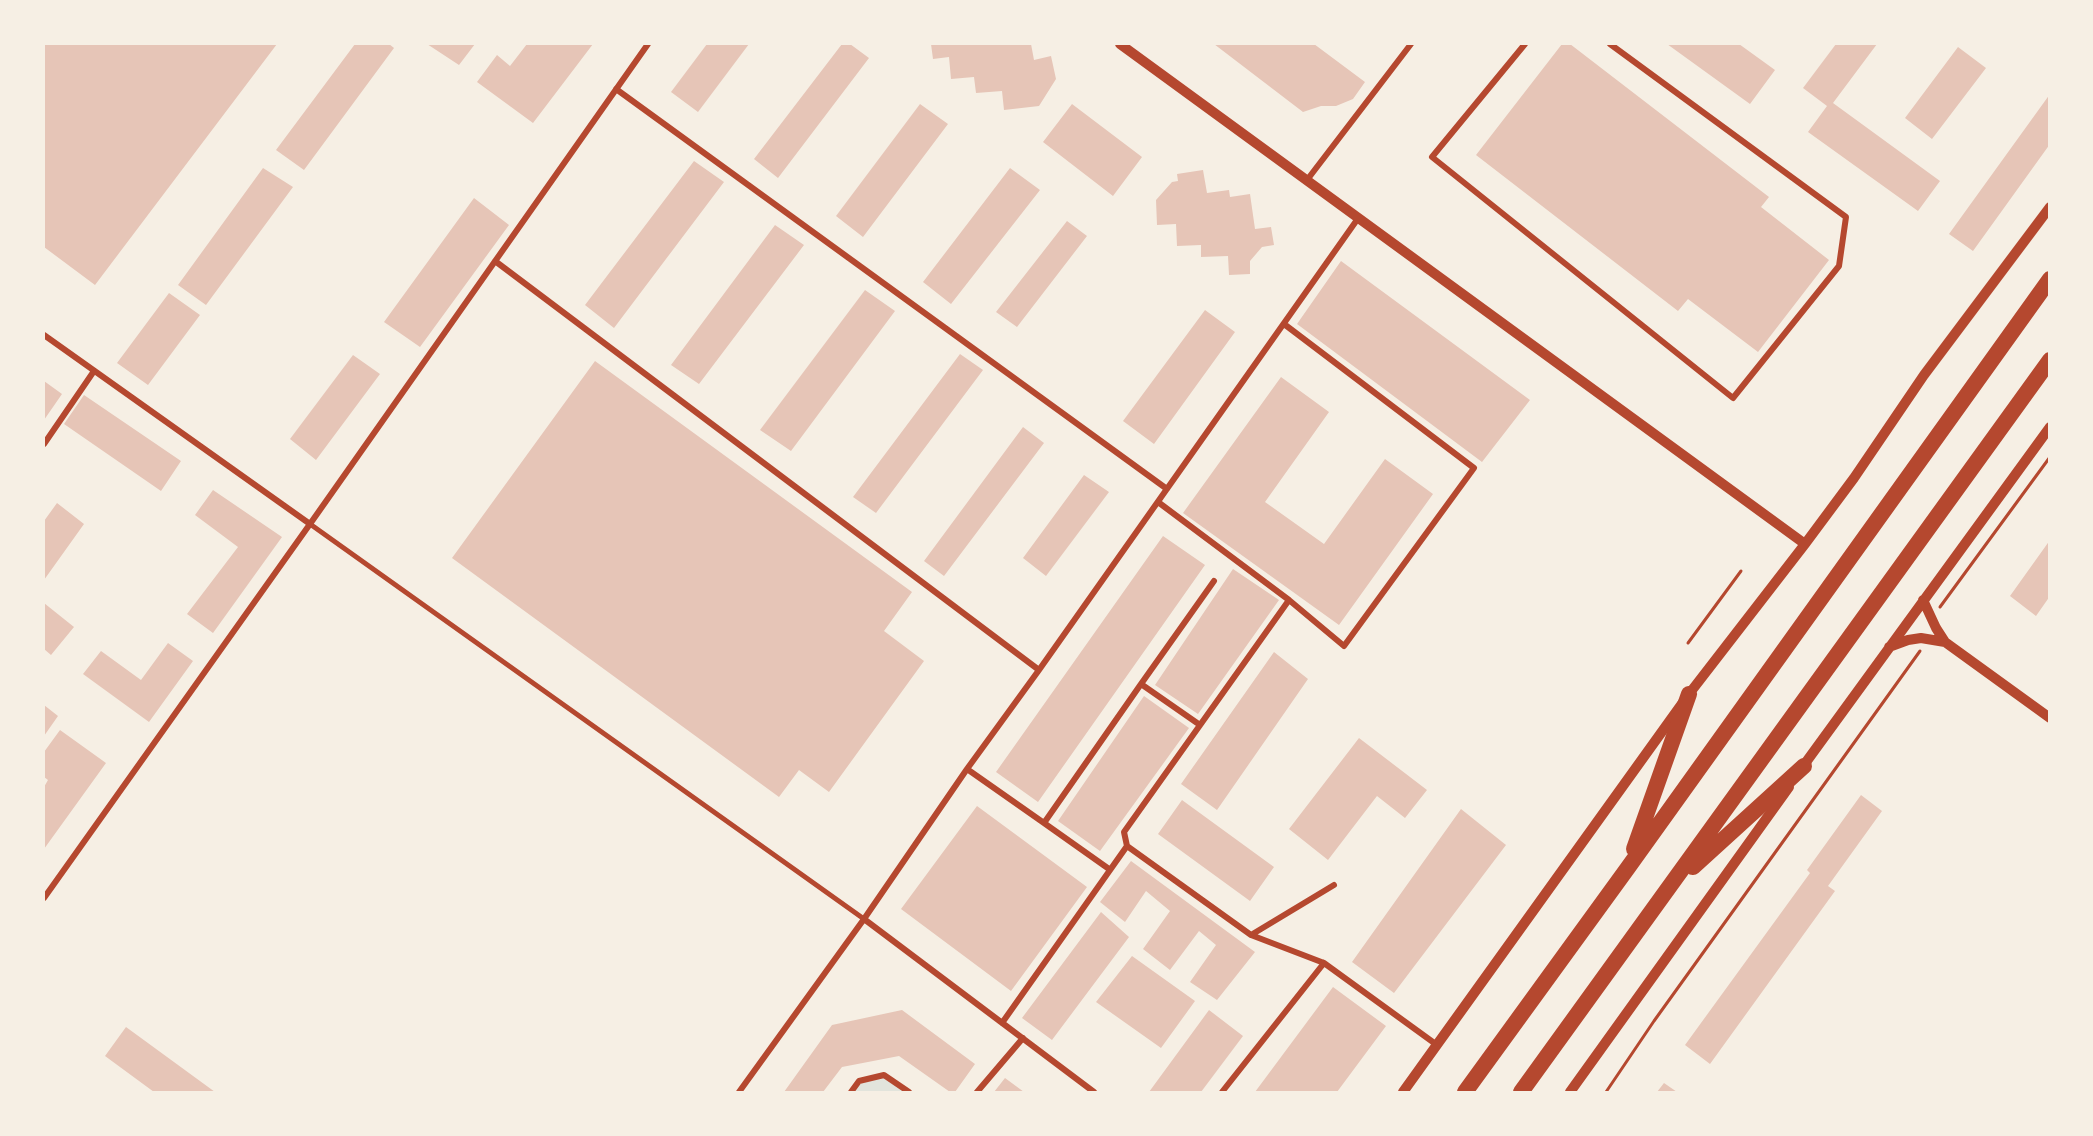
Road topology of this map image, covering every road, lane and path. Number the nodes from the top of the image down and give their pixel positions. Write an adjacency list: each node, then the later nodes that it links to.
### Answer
1 (648, 44): 6 (street)
2 (1120, 44): 7 (street)
3 (1411, 44): 7 (street)
4 (1525, 44): 5 (street)
5 (1610, 44)
6 (616, 89): 10 (street); 19 (street)
7 (1308, 180): 9 (street)
8 (2049, 207): 22 (street)
9 (1359, 217): 12 (street); 22 (street)
10 (495, 261): 21 (street); 31 (street)
11 (2049, 279): 41 (highway)
12 (1284, 324): 19 (street); 25 (street)
13 (44, 335): 15 (street)
14 (2049, 360): 43 (highway)
15 (94, 371): 17 (street); 21 (street)
16 (2049, 427): 26 (street)
17 (44, 444)
18 (2049, 457): 27 (path)
19 (1167, 489): 20 (street)
20 (1158, 502): 25 (street); 31 (street)
21 (310, 524): 44 (street); 45 (street)
22 (1805, 544): 33 (street)
23 (1741, 571): 29 (path)
24 (1214, 581): 32 (street)
25 (1289, 600): 35 (street)
26 (1923, 600): 28 (street); 30 (street)
27 (1938, 610)
28 (1945, 642): 30 (street); 34 (street); 61 (path)
29 (1688, 643)
30 (1889, 648): 36 (street)
31 (1040, 670): 37 (street)
32 (1141, 684): 35 (street); 38 (street)
33 (1689, 694): 41 (highway); 50 (street)
34 (2049, 718)
35 (1200, 725): 39 (street)
36 (1804, 766): 43 (highway); 60 (street)
37 (967, 769): 38 (street); 45 (street)
38 (1044, 823): 40 (street)
39 (1126, 846): 40 (street); 46 (street)
40 (1109, 869): 48 (street)
41 (1627, 869): 58 (highway)
42 (1334, 885): 46 (street)
43 (1668, 890): 59 (highway)
44 (44, 898)
45 (864, 919): 48 (street); 51 (street)
46 (1251, 935): 47 (street)
47 (1324, 963): 50 (street); 56 (street)
48 (1002, 1023): 49 (street)
49 (1023, 1038): 54 (street); 55 (street)
50 (1437, 1045): 57 (street)
51 (739, 1092)
52 (851, 1092): 53 (street)
53 (909, 1092)
54 (977, 1092)
55 (1094, 1092)
56 (1222, 1092)
57 (1403, 1092)
58 (1465, 1092)
59 (1521, 1092)
60 (1570, 1092)
61 (1606, 1092)

